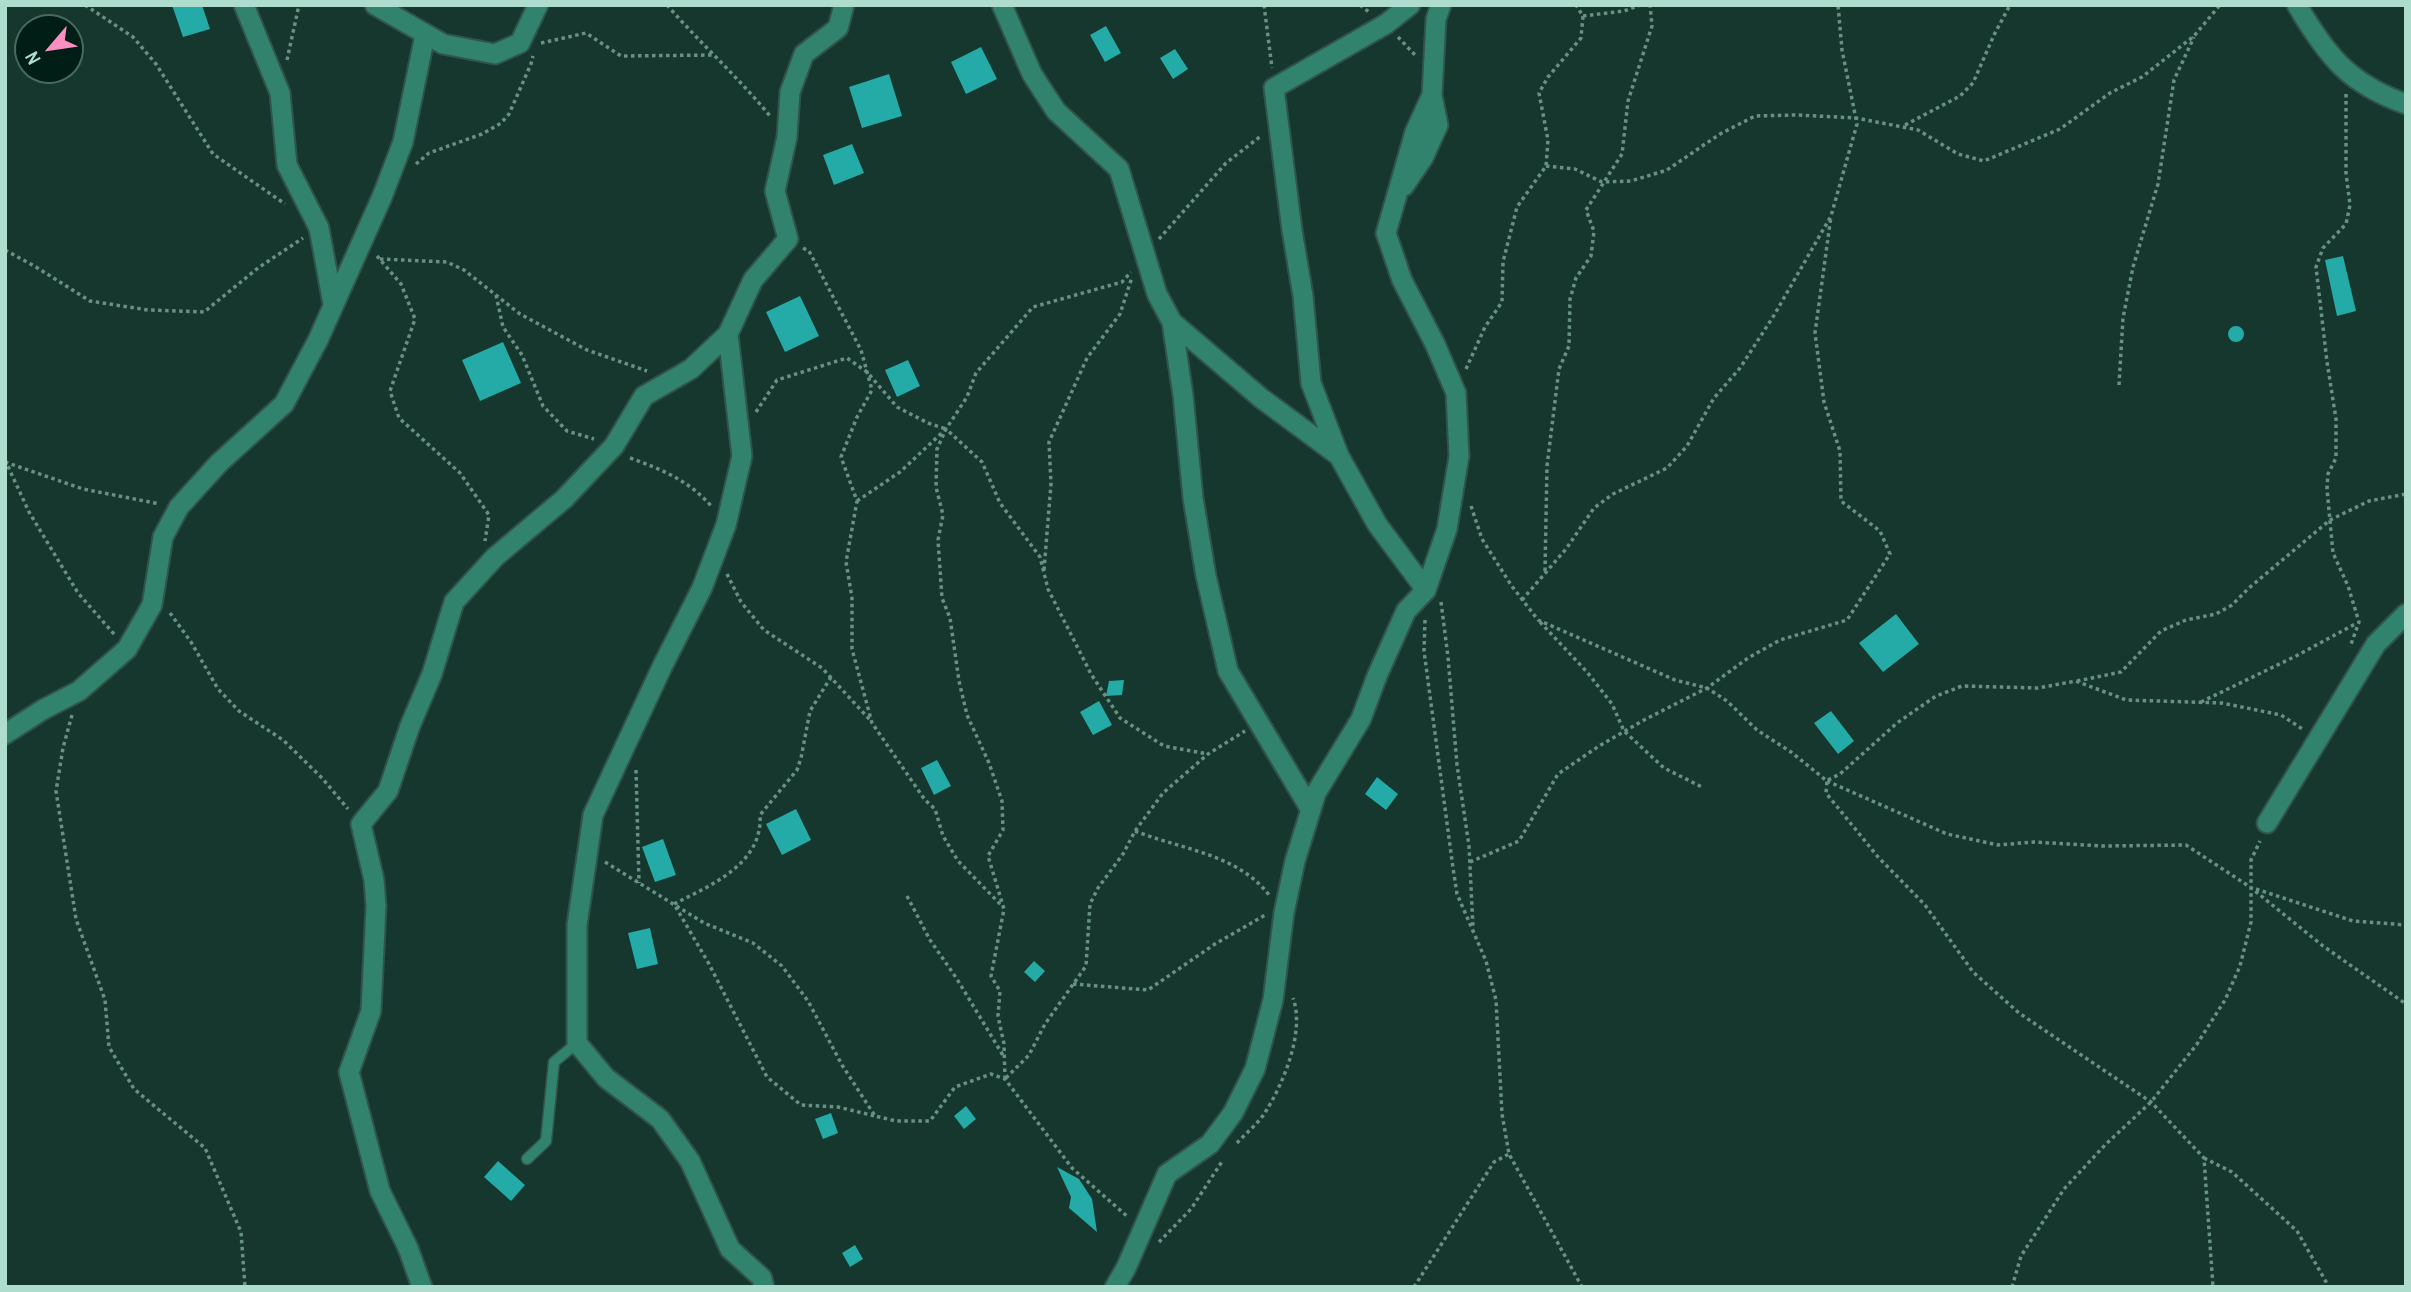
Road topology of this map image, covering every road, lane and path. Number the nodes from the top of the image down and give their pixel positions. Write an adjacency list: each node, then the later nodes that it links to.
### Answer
1 (85, 5): 36 (path)
2 (244, 5): 27 (street)
3 (299, 5): 27 (path)
4 (375, 5): 20 (street)
5 (538, 5): 20 (street)
6 (667, 5): 24 (path)
7 (844, 5): 32 (street)
8 (1002, 5): 42 (street)
9 (1264, 5): 26 (path)
10 (1410, 5): 26 (street)
11 (1441, 5): 51 (street)
12 (1576, 5): 19 (path)
13 (1640, 5): 19 (path)
14 (1650, 5): 35 (path)
15 (1838, 5): 29 (path)
16 (2010, 5): 31 (path)
17 (2220, 5): 21 (path)
18 (2297, 5): 25 (street)
19 (1583, 16): 33 (path)
20 (425, 35): 39 (street)
21 (2194, 36): 31 (path); 50 (path)
22 (535, 45): 24 (path)
23 (533, 54): 34 (path)
24 (713, 55): 32 (path)
25 (2347, 73): 28 (street); 61 (path)
26 (1274, 88): 30 (street)
27 (280, 93): 38 (street)
28 (2406, 104)
29 (1856, 118): 31 (path); 35 (path); 37 (path)
30 (1278, 123): 42 (path); 55 (street)
31 (1903, 126)
32 (787, 137): 40 (street)
33 (1546, 166): 35 (path); 51 (path)
34 (410, 170)
35 (1602, 182): 67 (path)
36 (287, 206)
37 (1831, 216): 67 (path); 78 (path)
38 (319, 228): 41 (path); 45 (street)
39 (362, 239): 43 (path); 45 (street)
40 (788, 239): 47 (street); 48 (path)
41 (5, 250)
42 (1145, 256): 46 (street)
43 (380, 259): 44 (path); 64 (path)
44 (496, 295): 49 (path); 54 (path)
45 (333, 304): 60 (street)
46 (1172, 322): 55 (street); 82 (street)
47 (728, 334): 49 (street); 53 (street)
48 (867, 372): 52 (path); 53 (path); 59 (path)
49 (673, 380): 54 (street)
50 (2119, 385)
51 (1456, 393): 65 (street)
52 (946, 429): 59 (path); 66 (path); 66 (path); 100 (path)
53 (740, 439): 62 (street)
54 (614, 446): 62 (path); 92 (street)
55 (1339, 456): 68 (street)
56 (5, 461): 60 (path); 75 (path)
57 (2406, 494): 61 (path)
58 (1469, 500): 70 (path)
59 (857, 501): 81 (path)
60 (179, 507): 69 (street)
61 (2330, 520): 73 (path); 77 (path)
62 (726, 525): 63 (street)
63 (716, 551): 76 (path); 94 (street)
64 (479, 553)
65 (1433, 570): 68 (street); 95 (path)
66 (1044, 572): 86 (path)
67 (1545, 573): 70 (path)
68 (1426, 590): 90 (street); 103 (path)
69 (154, 591): 75 (street); 92 (path)
70 (1522, 600): 72 (path)
71 (2406, 614): 85 (street)
72 (1538, 620): 78 (path); 83 (path)
73 (2359, 622): 74 (path); 80 (path)
74 (2349, 647)
75 (127, 649): 79 (street)
76 (831, 677): 81 (path); 99 (path)
77 (2076, 681): 80 (path); 88 (path)
78 (1707, 688): 83 (path); 88 (path)
79 (79, 691): 84 (street); 115 (path)
80 (2201, 702): 85 (path)
81 (872, 723): 100 (path)
82 (1258, 723): 86 (path); 90 (street)
83 (1624, 731): 89 (path); 95 (path)
84 (5, 734)
85 (2318, 738): 91 (street)
86 (1208, 754): 93 (path)
87 (636, 765): 96 (path)
88 (1827, 781): 97 (path); 109 (path)
89 (1702, 787)
90 (1311, 810): 101 (street)
91 (2267, 822): 97 (path)
92 (361, 824): 116 (street)
93 (1135, 831): 101 (path); 104 (path)
94 (588, 852): 96 (path); 106 (street)
95 (1470, 862): 103 (path)
96 (639, 883): 99 (path)
97 (2250, 887): 102 (path); 105 (path); 109 (path)
98 (906, 896): 107 (path)
99 (674, 904): 110 (path); 110 (path)
100 (1004, 909): 107 (path)
101 (1281, 910): 104 (path); 114 (street)
102 (2406, 925)
103 (1474, 934): 111 (path)
104 (1073, 984): 108 (path)
105 (2406, 1004)
106 (577, 1043): 113 (lane); 117 (street)
107 (1004, 1059): 108 (path)
108 (1005, 1079): 110 (path); 114 (path)
109 (2151, 1102): 112 (path); 121 (path)
110 (875, 1116)
111 (1509, 1154): 119 (path); 120 (path)
112 (2204, 1158): 122 (path); 123 (path)
113 (527, 1159)
114 (1143, 1230): 118 (street)
115 (245, 1287)
116 (422, 1287)
117 (764, 1287)
118 (1115, 1287)
119 (1414, 1287)
120 (1582, 1287)
121 (2012, 1287)
122 (2213, 1287)
123 (2329, 1287)

